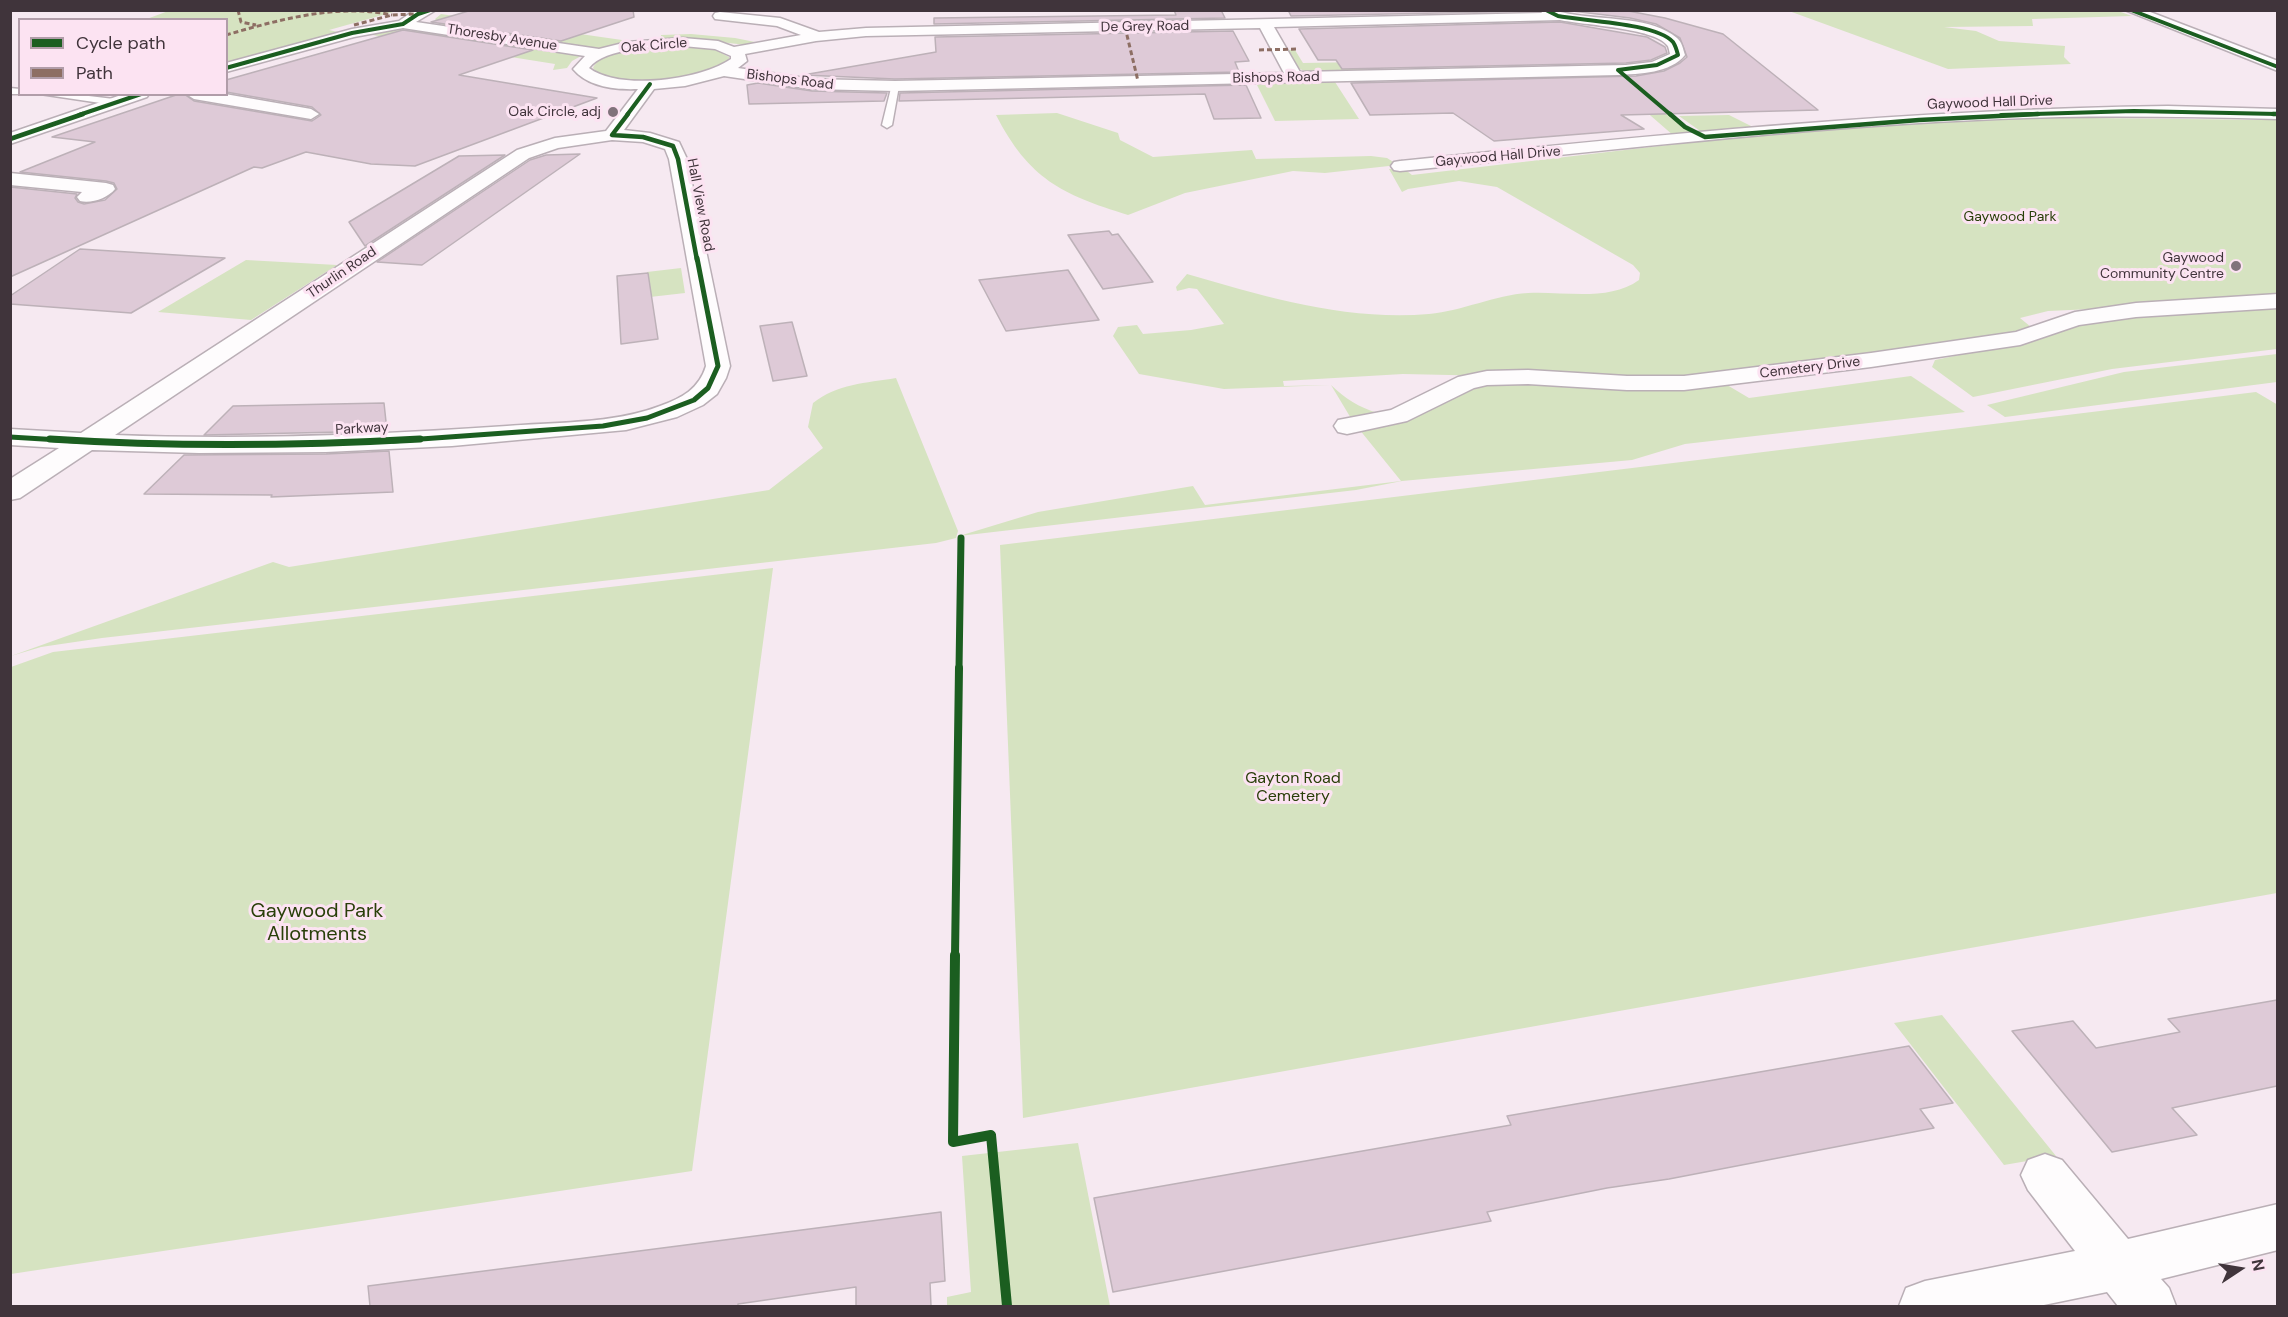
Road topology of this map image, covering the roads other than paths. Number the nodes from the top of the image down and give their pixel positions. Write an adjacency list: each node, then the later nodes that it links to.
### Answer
1 (430, 10): 5 (street)
2 (2131, 10): 11 (street)
3 (1552, 14): 6 (street, De Grey Road); 13 (street, Bishops Road)
4 (720, 16): 7 (street)
5 (403, 24): 9 (street, Thoresby Avenue); 10 (street)
6 (1265, 24): 7 (street, De Grey Road); 13 (street)
7 (816, 37): 8 (street, De Grey Road)
8 (734, 51): 9 (street, Oak Circle); 12 (street)
9 (601, 54): 14 (street, Oak Circle)
10 (228, 67)
11 (2277, 67)
12 (724, 71): 14 (street, Oak Circle); 15 (street, Bishops Road)
13 (1295, 78): 15 (street, Bishops Road)
14 (650, 84): 25 (street)
15 (895, 86): 24 (lane)
16 (62, 96): 20 (lane)
17 (134, 96): 20 (street)
18 (206, 96): 22 (street)
19 (2060, 98): 21 (street)
20 (114, 102): 26 (street)
21 (2125, 113): 23 (street, Gaywood Hall Drive); 27 (street, Gaywood Hall Drive)
22 (311, 114)
23 (2277, 114)
24 (887, 125)
25 (612, 135): 33 (street, Hall View Road); 36 (street, Thurlin Road)
26 (10, 139)
27 (1400, 166)
28 (10, 179): 30 (street)
29 (125, 180): 30 (street)
30 (106, 189): 31 (street)
31 (87, 197)
32 (2277, 301): 34 (street, Cemetery Drive)
33 (707, 391): 36 (street, Parkway)
34 (1347, 426)
35 (10, 437): 36 (street, Parkway)
36 (85, 442): 37 (street, Thurlin Road)
37 (10, 492)
38 (2045, 1175): 40 (street)
39 (2277, 1227): 40 (street)
40 (2117, 1266): 41 (street); 42 (street)
41 (1934, 1306)
42 (2150, 1306)

